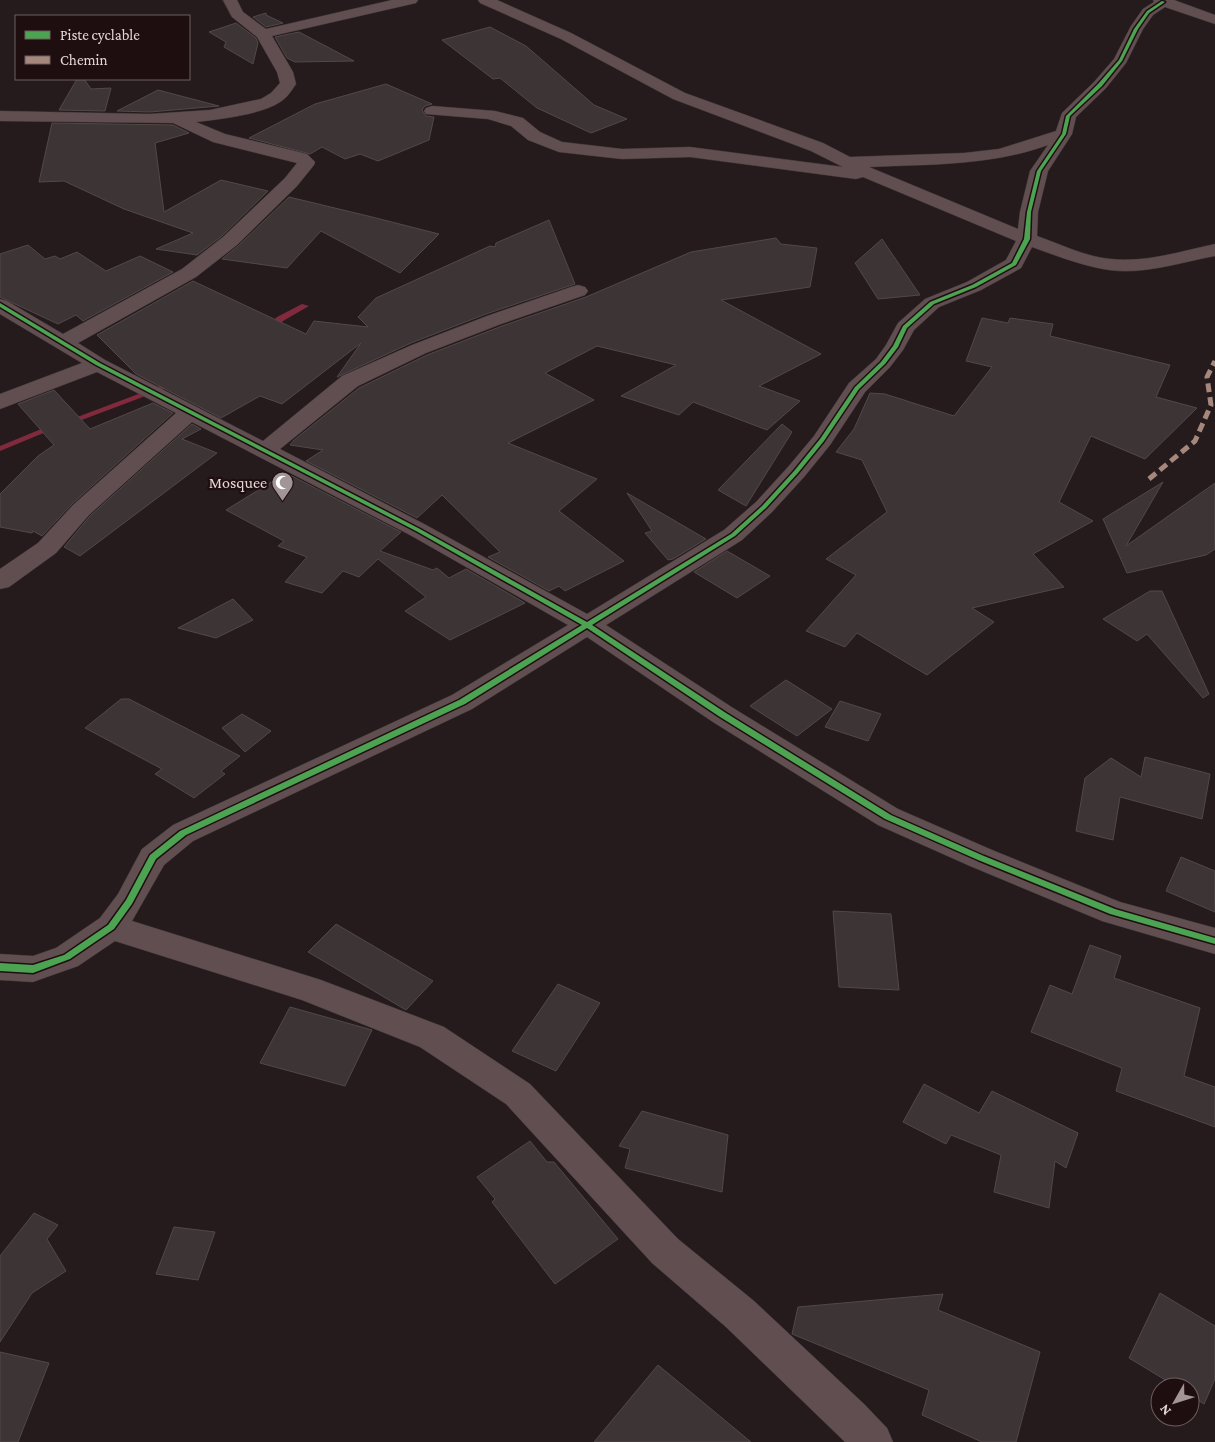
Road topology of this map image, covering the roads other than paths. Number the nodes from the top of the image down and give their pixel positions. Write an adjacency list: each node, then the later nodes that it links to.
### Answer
1 (230, 0): 6 (street)
2 (411, 0): 6 (street)
3 (485, 0): 11 (street)
4 (1162, 1): 5 (street); 10 (street)
5 (1215, 20)
6 (263, 34): 9 (street)
7 (432, 111): 12 (street)
8 (0, 116): 9 (street)
9 (173, 118): 17 (street)
10 (1064, 134): 11 (street); 13 (street)
11 (846, 162): 12 (street)
12 (880, 179): 13 (street)
13 (1027, 239): 14 (street); 23 (street)
14 (1215, 250)
15 (578, 291): 21 (street)
16 (0, 305): 17 (street)
17 (62, 343): 18 (street)
18 (98, 364): 19 (street); 20 (street)
19 (0, 402)
20 (182, 406): 21 (street); 22 (street)
21 (265, 450): 23 (street)
22 (0, 581)
23 (586, 624): 24 (street); 25 (street)
24 (111, 927): 26 (street); 27 (street)
25 (1215, 941)
26 (0, 967)
27 (873, 1442)

